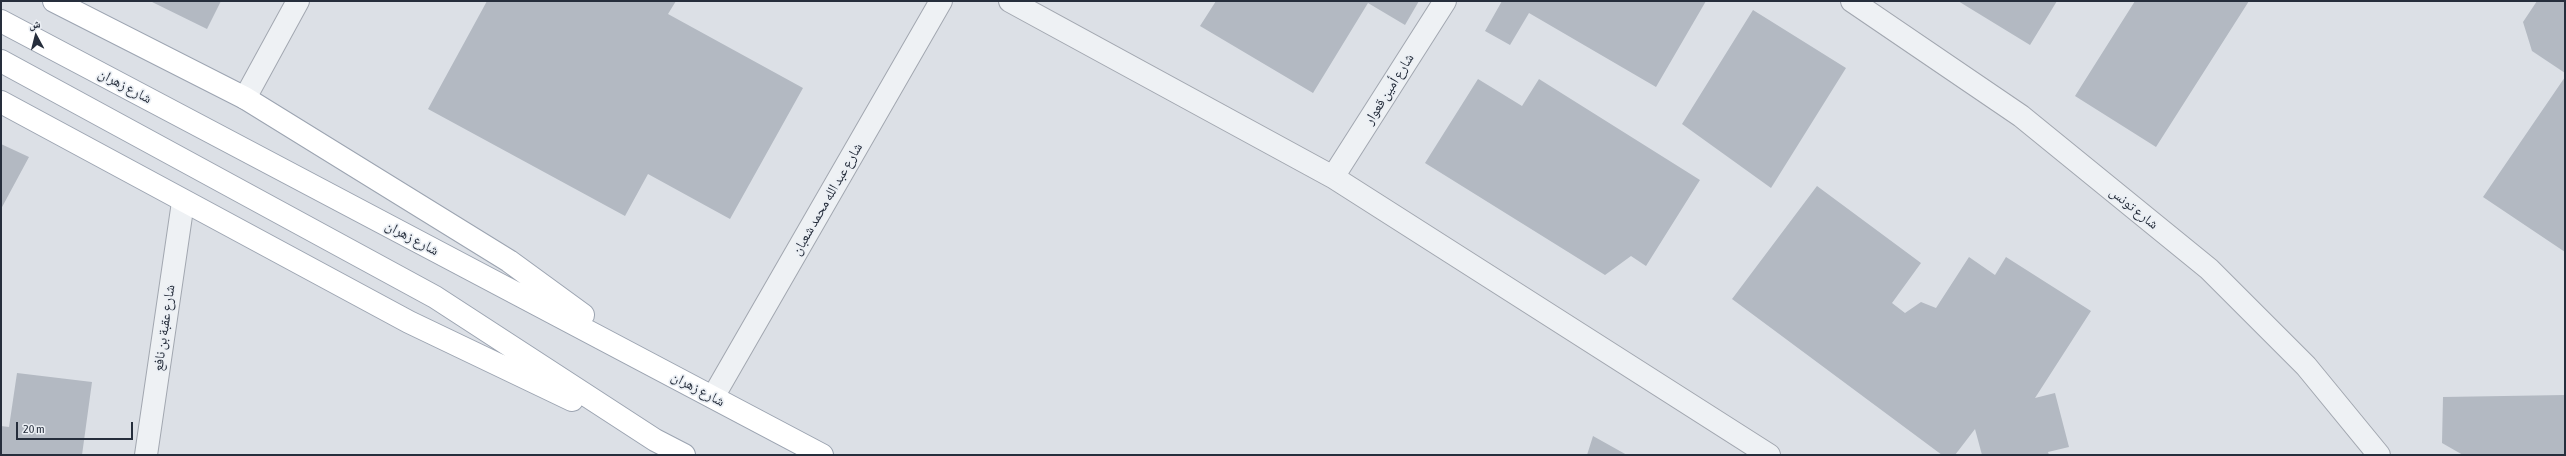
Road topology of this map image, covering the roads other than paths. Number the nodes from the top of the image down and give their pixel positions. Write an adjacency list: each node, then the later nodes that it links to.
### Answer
1 (54, 1): 9 (main road)
2 (298, 1): 9 (street)
3 (941, 1): 14 (street, شارع عبد الله محمد شعبان)
4 (1010, 1): 11 (street)
5 (1445, 1): 11 (street, شارع أمين قعوار)
6 (1852, 1): 20 (street, شارع تونس)
7 (1, 20): 13 (main road, شارع زهران)
8 (1, 61): 15 (main road)
9 (244, 98): 13 (main road)
10 (1, 102): 12 (main road)
11 (1333, 177): 19 (street)
12 (183, 202): 15 (main road); 16 (street, شارع عقبة بن نافع)
13 (640, 358): 14 (main road, شارع زهران)
14 (713, 397): 18 (main road, شارع زهران)
15 (655, 440): 17 (main road)
16 (146, 455)
17 (684, 455)
18 (822, 455)
19 (1769, 455)
20 (2379, 455)

